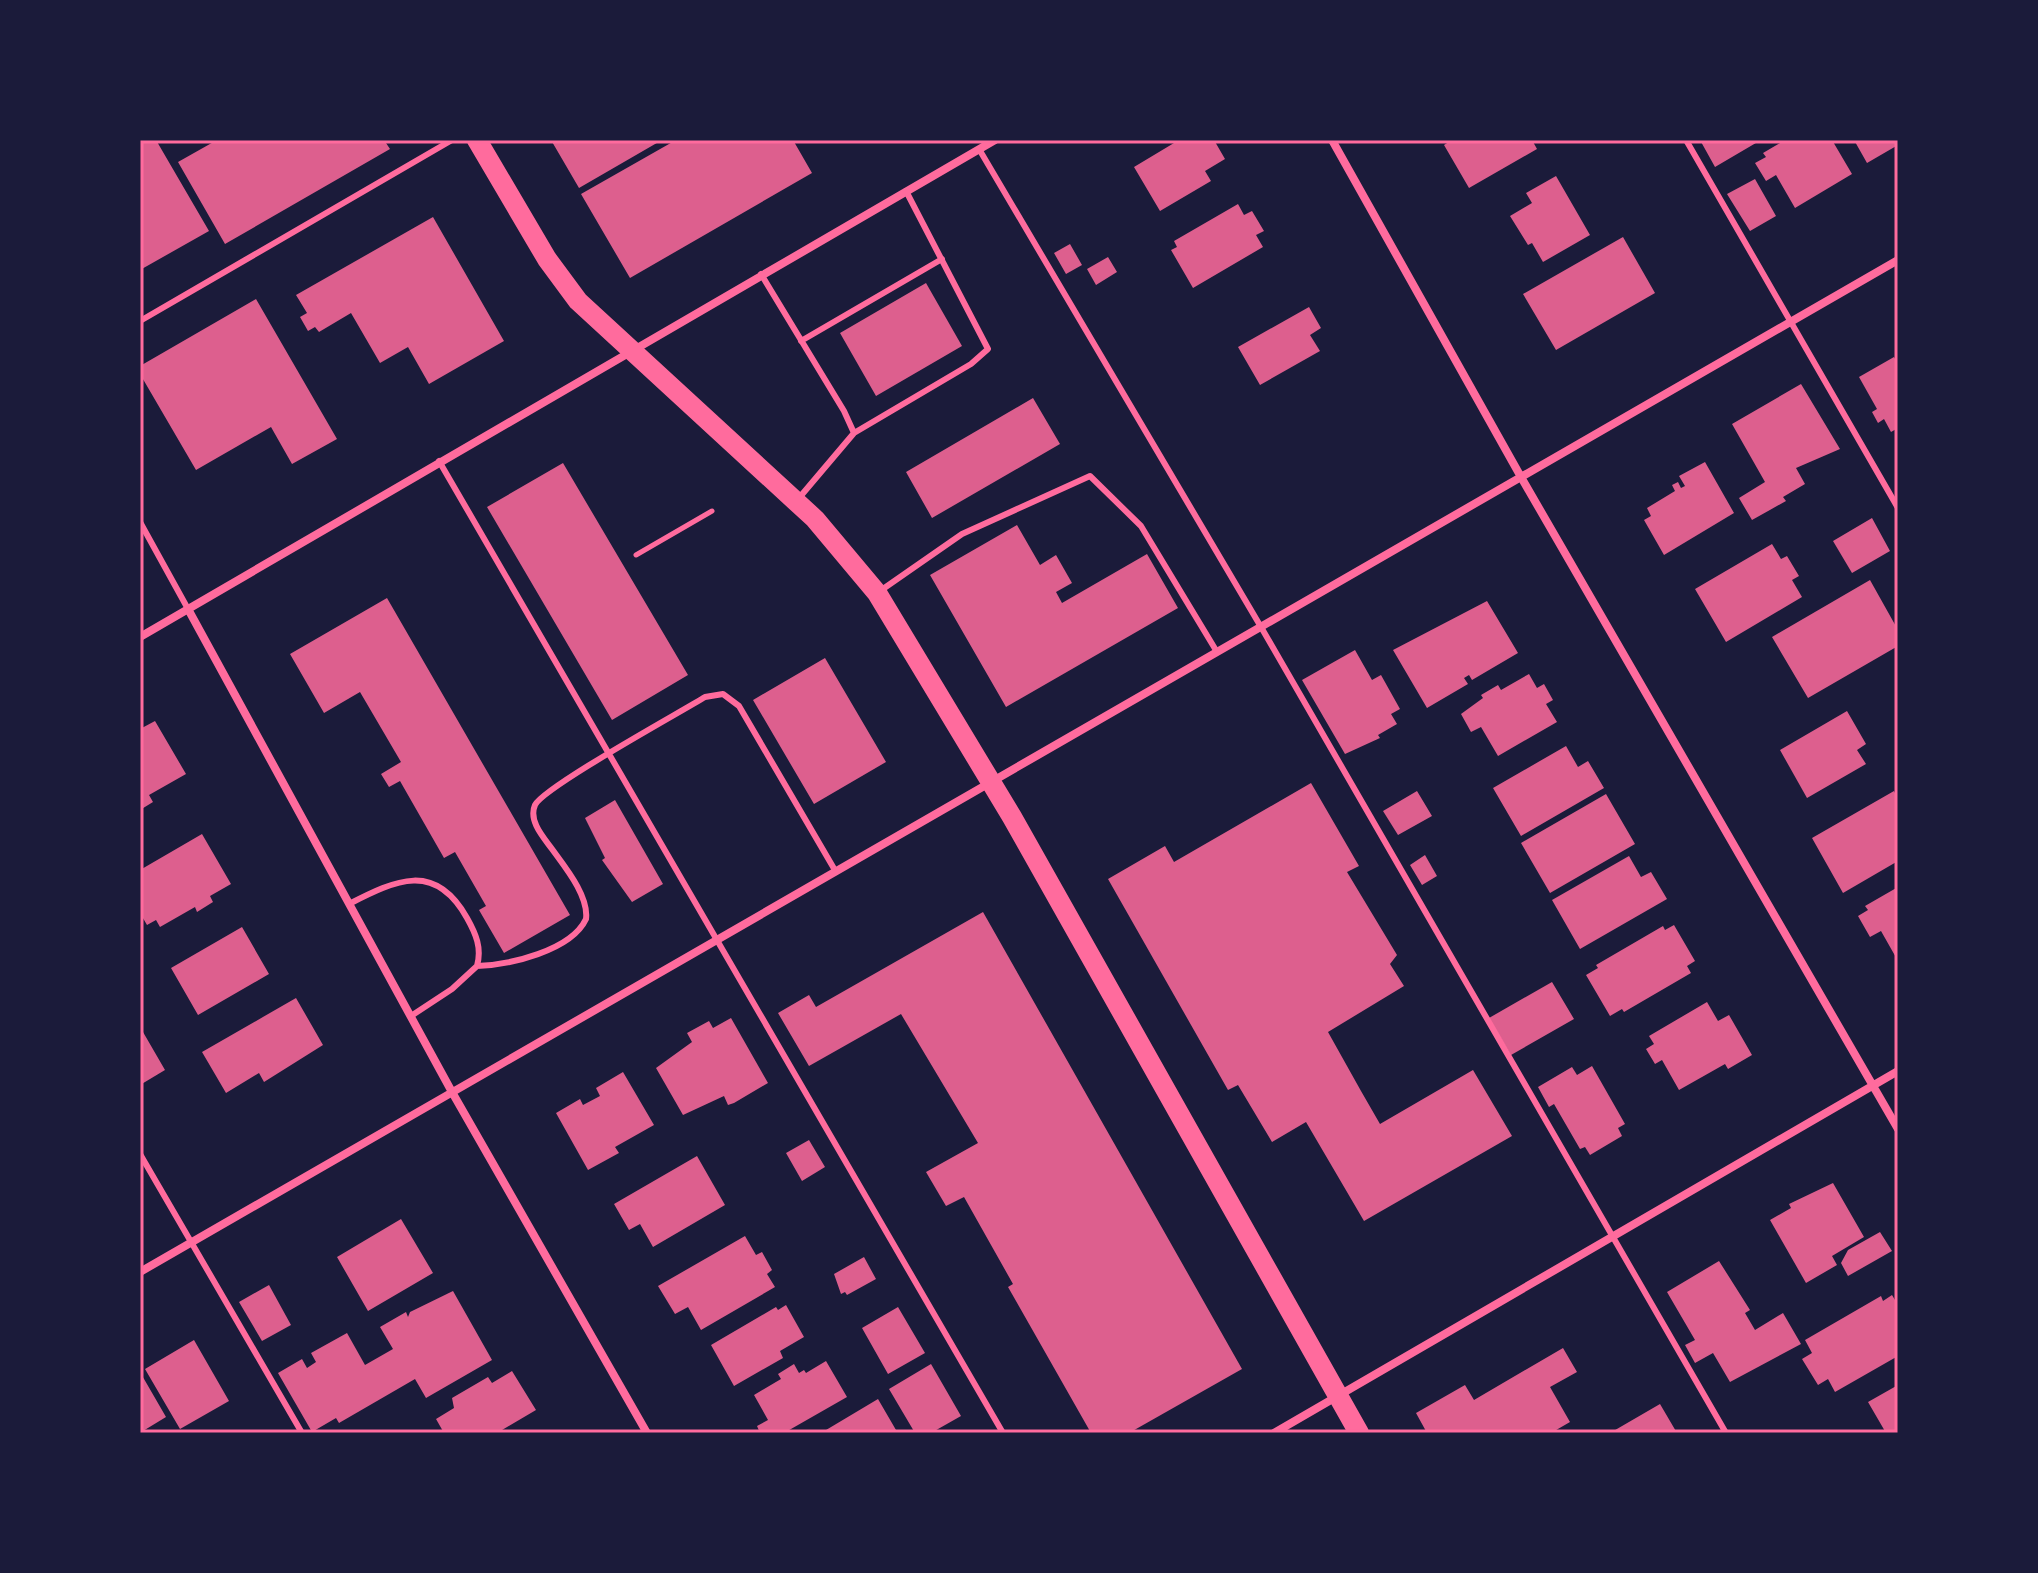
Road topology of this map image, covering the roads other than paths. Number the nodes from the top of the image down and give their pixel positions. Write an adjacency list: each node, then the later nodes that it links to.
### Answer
1 (452, 140): 11 (lane)
2 (477, 140): 14 (main road)
3 (995, 140): 6 (street)
4 (1332, 140): 17 (street)
5 (1686, 140): 12 (lane)
6 (979, 149): 7 (street); 23 (lane)
7 (906, 191): 8 (lane); 10 (street)
8 (942, 259): 13 (lane); 15 (lane)
9 (1898, 260): 12 (street)
10 (761, 274): 13 (lane); 14 (street)
11 (140, 321)
12 (1791, 322): 17 (street); 19 (lane)
13 (801, 341): 15 (lane)
14 (630, 349): 16 (street); 18 (main road)
15 (854, 433): 18 (lane)
16 (439, 461): 22 (street); 26 (lane)
17 (1521, 477): 23 (street); 34 (street)
18 (796, 501): 21 (main road)
19 (1898, 508)
20 (140, 522): 22 (lane)
21 (877, 593): 25 (lane); 27 (main road)
22 (188, 609): 24 (street); 29 (street)
23 (1261, 627): 25 (street); 38 (lane)
24 (140, 637)
25 (1217, 652): 27 (street)
26 (610, 755): 28 (lane); 30 (lane); 31 (lane)
27 (992, 782): 28 (street); 41 (main road)
28 (836, 872): 30 (street)
29 (349, 904): 31 (lane); 32 (street)
30 (718, 939): 35 (street); 44 (lane)
31 (477, 966): 32 (lane)
32 (411, 1016): 35 (street)
33 (1898, 1071): 34 (street)
34 (1873, 1086): 36 (street); 38 (street)
35 (452, 1092): 39 (street); 43 (street)
36 (1898, 1129)
37 (140, 1154): 39 (lane)
38 (1613, 1237): 41 (street); 47 (lane)
39 (191, 1243): 40 (street); 42 (lane)
40 (140, 1272)
41 (1338, 1397): 45 (street); 46 (main road)
42 (302, 1433)
43 (647, 1433)
44 (1003, 1433)
45 (1274, 1433)
46 (1359, 1433)
47 (1726, 1433)

